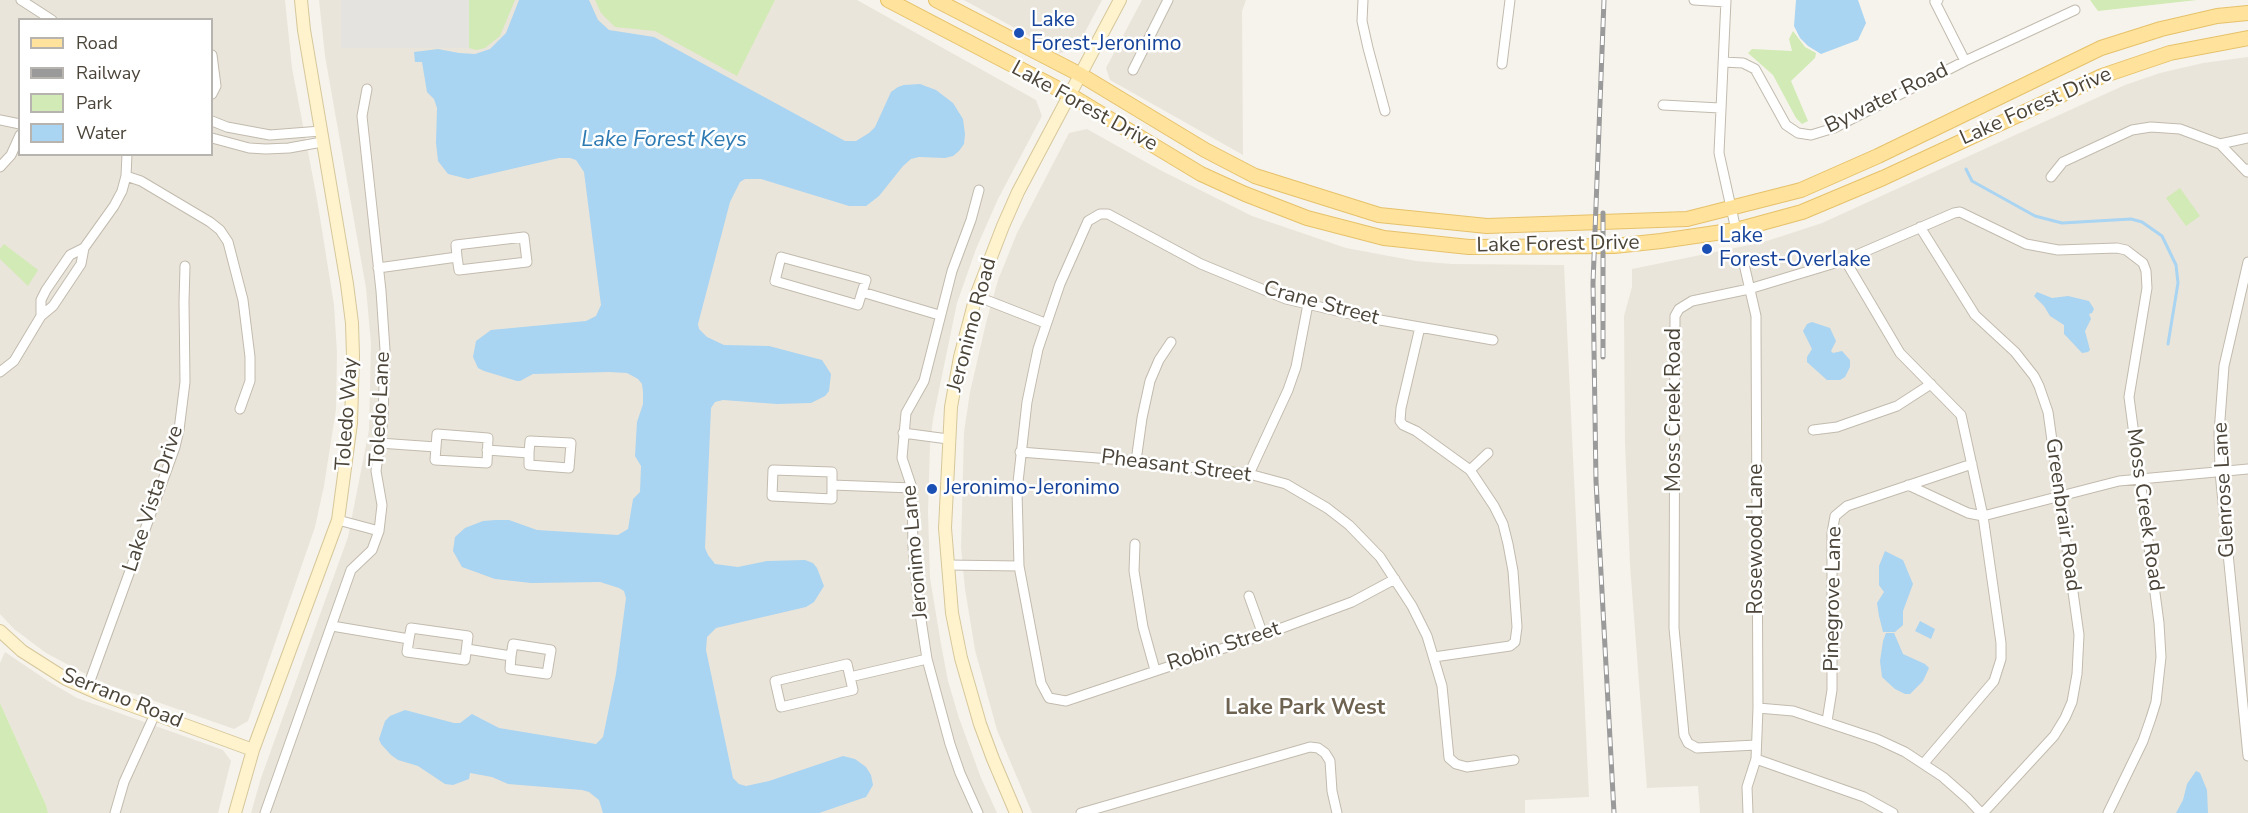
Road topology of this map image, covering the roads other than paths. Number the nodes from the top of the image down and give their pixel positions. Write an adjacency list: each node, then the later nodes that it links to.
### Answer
1 (21, 0): 14 (street)
2 (301, 0): 31 (main road, Toledo Way)
3 (888, 0): 24 (main road, Lake Forest Drive)
4 (936, 0): 21 (main road, Lake Forest Drive)
5 (1120, 0): 21 (main road, Jeronimo Road)
6 (1168, 0): 20 (street)
7 (1363, 0): 27 (street)
8 (1510, 0): 19 (street)
9 (1694, 0): 10 (street)
10 (1726, 1): 17 (street)
11 (1936, 1): 16 (street)
12 (2075, 10): 16 (street, Bywater Road)
13 (2248, 13): 42 (main road, Lake Forest Drive)
14 (49, 18)
15 (2248, 38): 44 (main road, Lake Forest Drive)
16 (1965, 61): 17 (street, Bywater Road)
17 (1723, 62): 26 (street)
18 (213, 63): 23 (street)
19 (1502, 64)
20 (1133, 70)
21 (1081, 75): 24 (main road, Jeronimo Road); 42 (main road, Lake Forest Drive)
22 (367, 89): 51 (street, Toledo Lane)
23 (213, 92)
24 (1070, 95): 44 (main road, Lake Forest Drive); 54 (main road, Jeronimo Road)
25 (1663, 105): 26 (street)
26 (1720, 108): 42 (street)
27 (1386, 111)
28 (0, 120): 30 (street)
29 (213, 121): 31 (street)
30 (18, 124)
31 (322, 136): 32 (street); 86 (main road, Toledo Way)
32 (213, 138)
33 (2248, 138): 35 (street)
34 (18, 139): 37 (street)
35 (2220, 144): 38 (street); 40 (street)
36 (128, 156): 39 (street)
37 (0, 167)
38 (2248, 172)
39 (126, 176): 45 (street); 64 (street)
40 (2051, 177)
41 (979, 190): 56 (street, Jeronimo Lane)
42 (1731, 209): 44 (street)
43 (1920, 227): 47 (street, Moss Creek Road); 80 (street, Moss Creek Road); 84 (street, Greenbrair Road)
44 (1736, 230)
45 (84, 248): 57 (street); 57 (street)
46 (457, 257): 46 (street); 51 (street)
47 (1845, 260): 52 (street, Moss Creek Road); 63 (street)
48 (2248, 262): 78 (street, Glenrose Lane)
49 (1743, 264): 52 (street, Rosewood Lane)
50 (185, 266): 103 (street, Lake Vista Drive)
51 (378, 268): 68 (street, Toledo Lane)
52 (1749, 289): 104 (street, Rosewood Lane); 107 (street, Moss Creek Road)
53 (862, 292): 53 (street); 56 (street)
54 (976, 296): 58 (street); 67 (main road, Jeronimo Road)
55 (1308, 304): 58 (street, Crane Street); 59 (street, Crane Street); 79 (street)
56 (939, 315): 66 (street, Jeronimo Lane)
57 (41, 316): 62 (street)
58 (1045, 323): 71 (street)
59 (1420, 327): 60 (street, Crane Street); 77 (street)
60 (1493, 340)
61 (1171, 342): 74 (street)
62 (0, 372)
63 (1930, 384): 65 (street); 75 (street)
64 (240, 409)
65 (1813, 430)
66 (903, 433): 67 (street); 83 (street, Jeronimo Lane)
67 (948, 439): 89 (main road, Jeronimo Road)
68 (379, 442): 69 (street); 87 (street, Toledo Lane)
69 (436, 447): 70 (street); 70 (street)
70 (487, 450): 72 (street)
71 (1020, 452): 74 (street, Pheasant Street); 90 (street)
72 (529, 453): 72 (street)
73 (1488, 453): 77 (street)
74 (1136, 461): 79 (street, Pheasant Street)
75 (1972, 464): 82 (street, Pinegrove Lane); 85 (street)
76 (2248, 469): 78 (street)
77 (1470, 470): 99 (street)
78 (2220, 471): 80 (street); 109 (street, Glenrose Lane)
79 (1249, 474): 91 (street, Pheasant Street)
80 (2140, 479): 84 (street); 124 (street, Moss Creek Road)
81 (832, 485): 81 (street); 83 (street)
82 (1908, 485): 85 (street); 106 (street, Pinegrove Lane)
83 (912, 488): 100 (street, Jeronimo Lane)
84 (2060, 496): 85 (street); 123 (street, Greenbrair Road)
85 (1983, 516): 112 (street)
86 (338, 520): 87 (street); 108 (main road, Toledo Way)
87 (379, 531): 93 (street, Toledo Lane)
88 (1135, 544): 101 (street)
89 (947, 565): 90 (street); 118 (main road, Jeronimo Road)
90 (1019, 566): 101 (street, Robin Street)
91 (1395, 579): 95 (street, Robin Street); 99 (street, Pheasant Street)
92 (1249, 596): 95 (street)
93 (332, 626): 96 (street); 116 (street, Toledo Lane)
94 (0, 631): 103 (main road, Serrano Road)
95 (1263, 635): 101 (street, Robin Street)
96 (409, 639): 97 (street); 97 (street)
97 (467, 649): 98 (street)
98 (511, 656): 98 (street)
99 (1434, 657): 111 (street, Pheasant Street)
100 (927, 659): 102 (street); 117 (street, Jeronimo Lane)
101 (1155, 670)
102 (850, 677): 102 (street)
103 (87, 688): 105 (main road, Serrano Road)
104 (1758, 708): 106 (street); 107 (street, Rosewood Lane)
105 (155, 714): 108 (main road, Serrano Road); 114 (street)
106 (1827, 721): 112 (street)
107 (1756, 745): 110 (street, Rosewood Lane)
108 (253, 750): 115 (main road, Toledo Way)
109 (2248, 756)
110 (1756, 759): 121 (street, Rosewood Lane); 122 (street)
111 (1514, 760)
112 (1924, 763): 123 (street)
113 (1099, 811): 119 (street); 120 (street)
114 (115, 813)
115 (235, 813)
116 (266, 813)
117 (978, 813)
118 (1016, 813)
119 (1081, 813)
120 (1337, 813)
121 (1748, 813)
122 (1893, 813)
123 (1982, 813)
124 (2108, 813)

